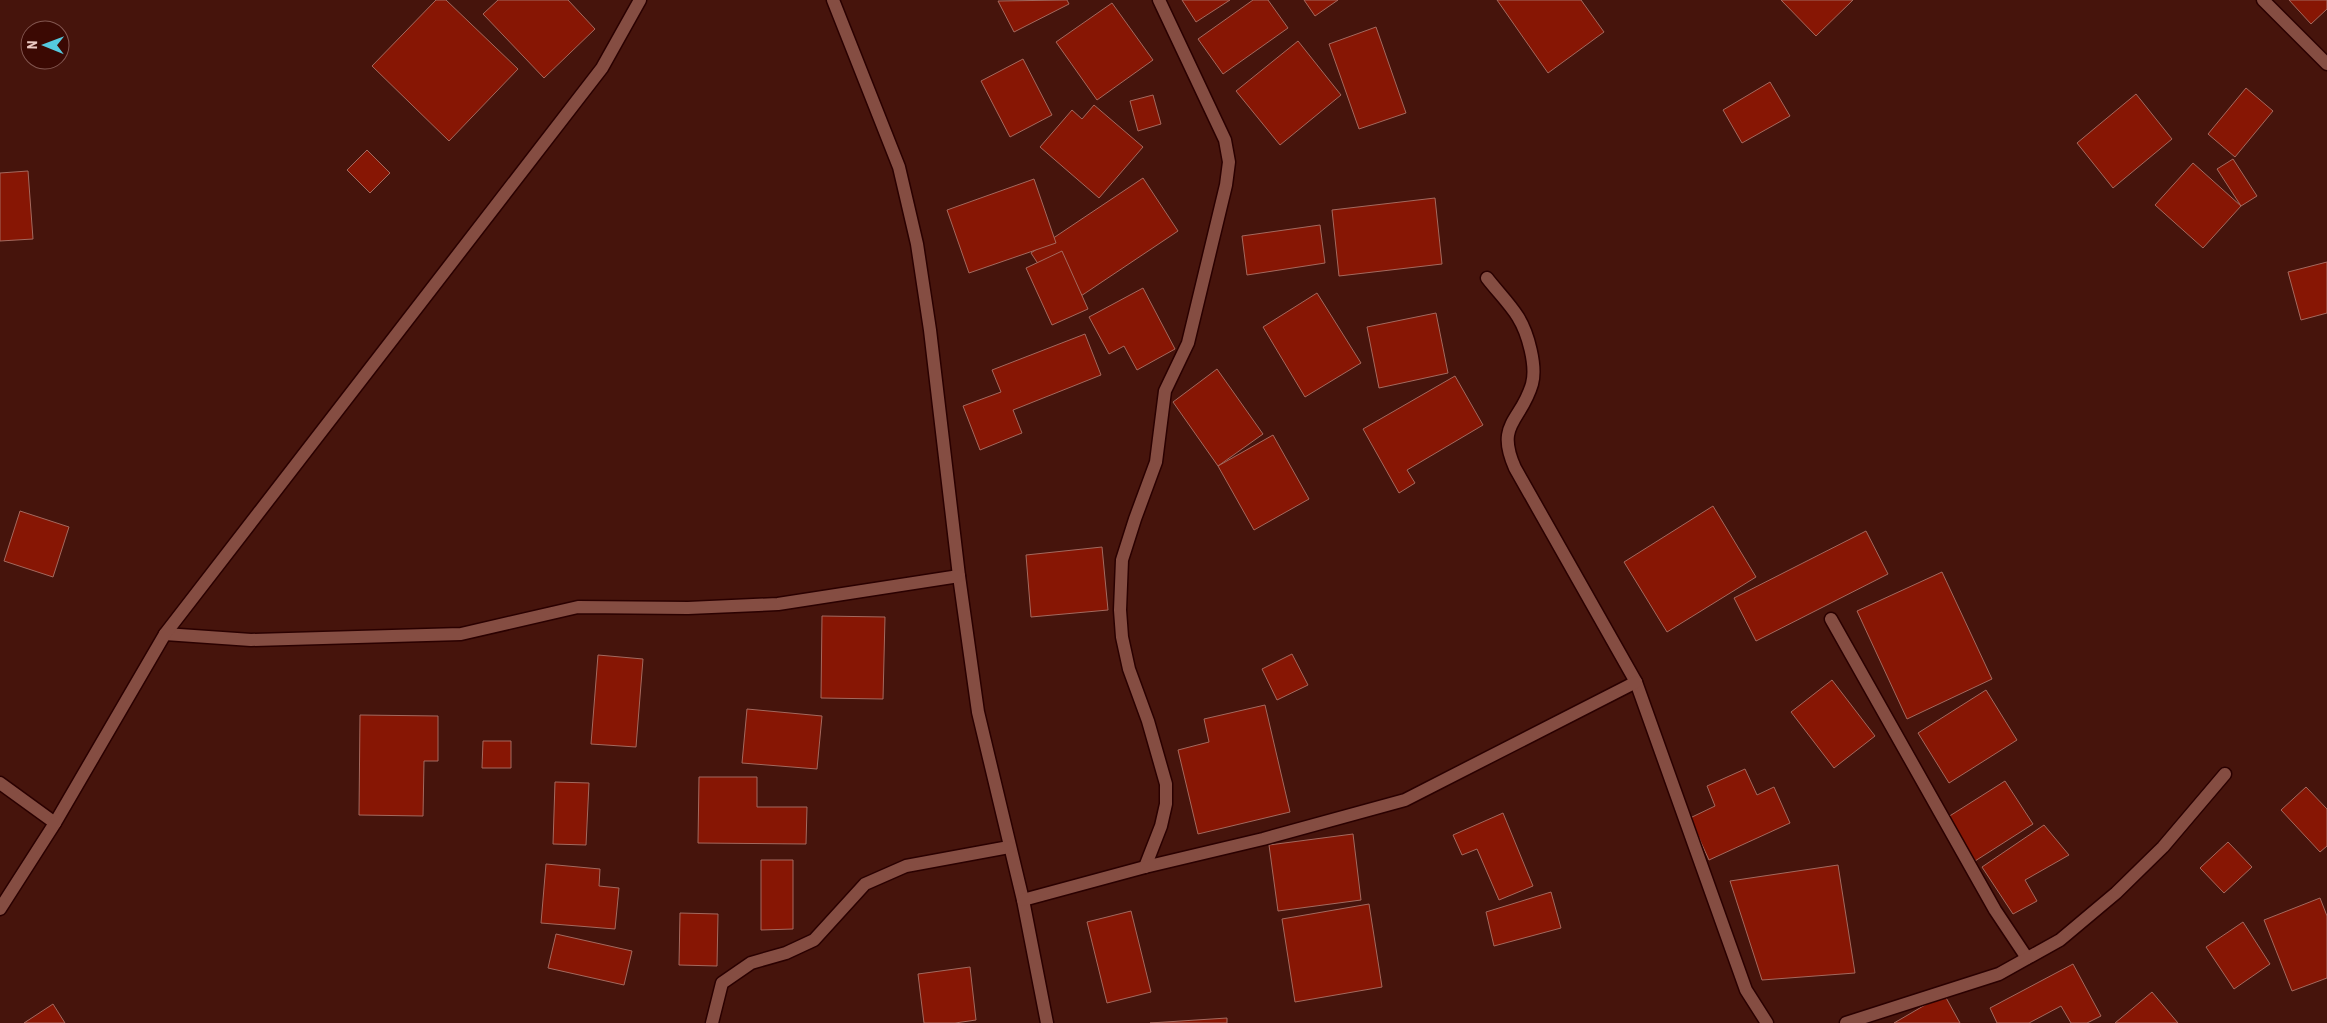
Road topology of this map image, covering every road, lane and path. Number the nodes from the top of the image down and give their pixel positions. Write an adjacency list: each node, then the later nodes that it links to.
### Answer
1 (640, 0): 9 (street)
2 (833, 0): 7 (street)
3 (1160, 0): 15 (street)
4 (2263, 0): 5 (street)
5 (2327, 64)
6 (1487, 278): 10 (street)
7 (959, 576): 9 (street); 14 (street)
8 (1831, 619): 18 (street)
9 (164, 634): 13 (street)
10 (1636, 682): 15 (street); 21 (street)
11 (2225, 774): 18 (street)
12 (0, 783): 13 (street)
13 (54, 823): 17 (street)
14 (1010, 847): 16 (street); 19 (street)
15 (1145, 867): 16 (street)
16 (1022, 900): 20 (street)
17 (0, 908)
18 (2028, 958): 22 (street)
19 (712, 1023)
20 (1047, 1023)
21 (1767, 1023)
22 (1846, 1023)

